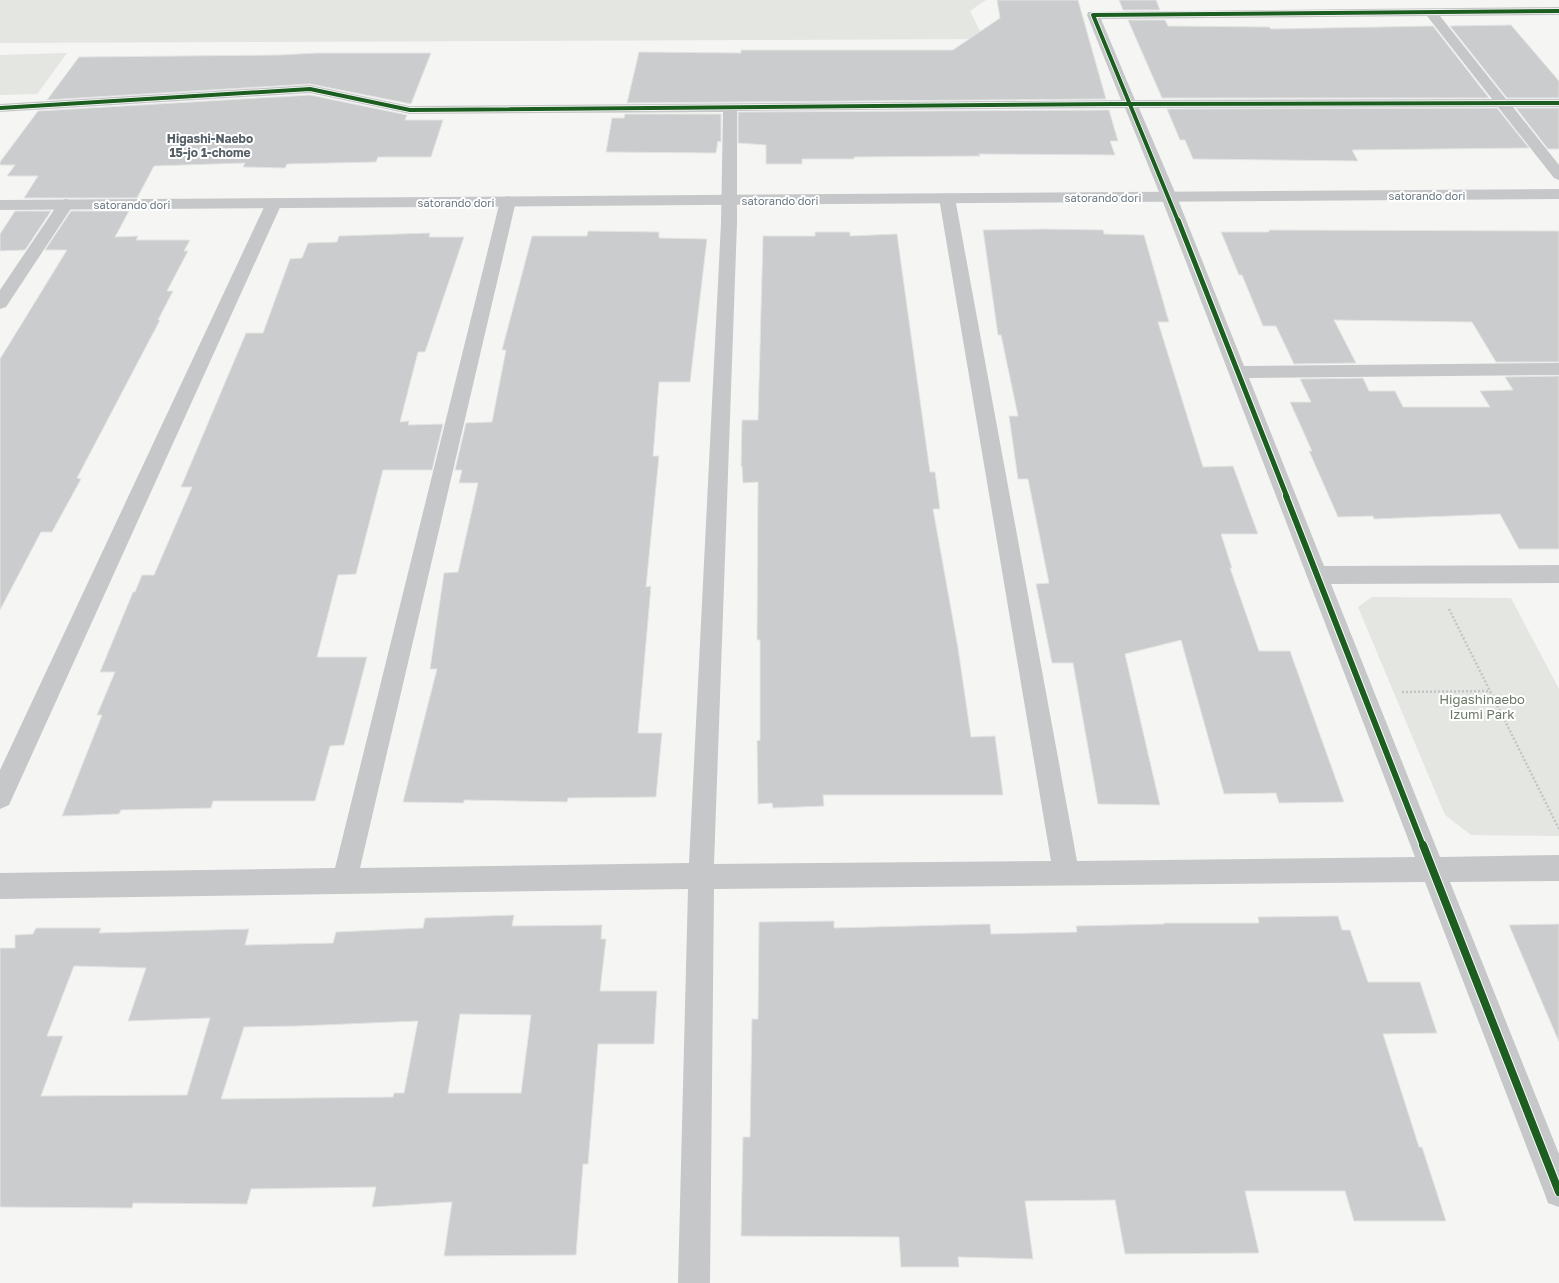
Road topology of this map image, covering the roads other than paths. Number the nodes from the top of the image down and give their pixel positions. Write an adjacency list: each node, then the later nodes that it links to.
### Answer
1 (1228, 2): 3 (street)
2 (1559, 12): 4 (street)
3 (1234, 13): 4 (street); 7 (street)
4 (1431, 13): 5 (street)
5 (1502, 103): 6 (street); 7 (street); 10 (street)
6 (1559, 103)
7 (1131, 104): 8 (street); 12 (street)
8 (730, 107): 9 (street); 14 (street)
9 (0, 108)
10 (1559, 175)
11 (1559, 194): 12 (street, satorando dori)
12 (1169, 197): 13 (street, satorando dori); 21 (street)
13 (947, 198): 14 (street, satorando dori); 27 (street)
14 (728, 200): 15 (street, satorando dori); 28 (street)
15 (508, 201): 16 (street, satorando dori); 29 (street)
16 (274, 203): 17 (street, satorando dori); 24 (street)
17 (66, 204): 18 (street, satorando dori); 19 (street)
18 (0, 205)
19 (0, 304)
20 (1559, 369): 21 (street)
21 (1238, 372): 23 (street)
22 (1559, 574): 23 (street)
23 (1319, 575): 26 (street)
24 (0, 797)
25 (1559, 868): 26 (street)
26 (1434, 869): 27 (street); 31 (street)
27 (1066, 872): 28 (street)
28 (701, 876): 29 (street); 32 (street)
29 (344, 882): 30 (street)
30 (0, 886)
31 (1559, 1192)
32 (694, 1283)

